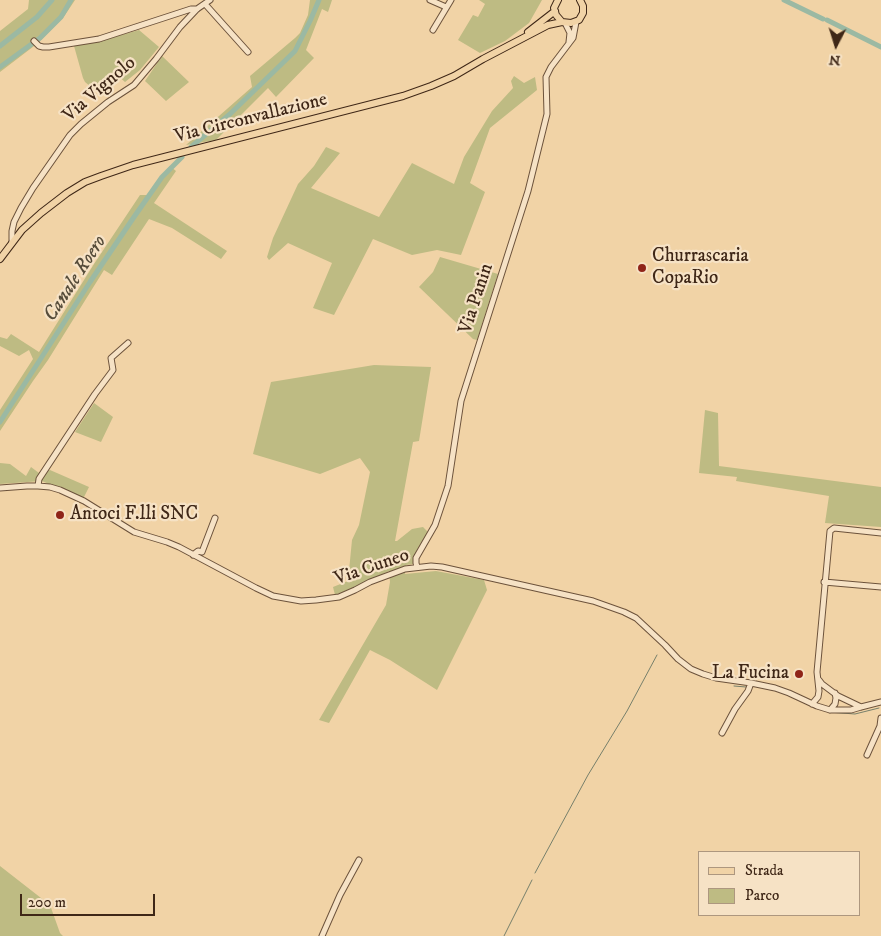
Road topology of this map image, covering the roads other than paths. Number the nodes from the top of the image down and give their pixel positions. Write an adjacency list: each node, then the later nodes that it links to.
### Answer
1 (210, 0): 5 (street, Via Vignolo)
2 (430, 0): 7 (street)
3 (451, 0): 7 (street)
4 (582, 1): 10 (main road)
5 (205, 4): 8 (street, Via Vignolo); 15 (street)
6 (555, 4): 9 (main road); 14 (main road, Via Circonvallazione)
7 (446, 8): 11 (street)
8 (197, 10): 12 (street); 16 (street, Via Vignolo)
9 (564, 22): 10 (main road, Via Circonvallazione); 13 (street); 14 (main road, Via Circonvallazione)
10 (576, 22): 13 (street, Via Panin)
11 (433, 30)
12 (35, 42)
13 (569, 42): 26 (street, Via Panin)
14 (510, 45): 16 (main road, Via Circonvallazione)
15 (248, 52)
16 (12, 243): 17 (main road, Via Vignolo)
17 (0, 259)
18 (128, 343): 19 (street)
19 (38, 486): 20 (street, Via Cuneo); 24 (street, Via Cuneo)
20 (0, 488)
21 (215, 518): 23 (street)
22 (881, 533): 27 (street)
23 (202, 552): 24 (street); 25 (street)
24 (193, 555): 25 (street, Via Cuneo)
25 (203, 560): 26 (street, Via Cuneo)
26 (417, 567): 30 (street, Via Cuneo)
27 (824, 582): 28 (street); 29 (street)
28 (881, 587)
29 (818, 678): 31 (street); 32 (street)
30 (751, 683): 34 (street, Via Cuneo); 38 (street)
31 (833, 692): 32 (street); 35 (street); 36 (street)
32 (818, 694): 34 (street)
33 (881, 702): 35 (street, Via Cuneo)
34 (812, 704): 36 (street, Via Cuneo)
35 (861, 707): 36 (street, Via Cuneo)
36 (830, 710)
37 (881, 718): 39 (street)
38 (722, 732)
39 (867, 755)
40 (359, 860): 41 (street)
41 (322, 936)

